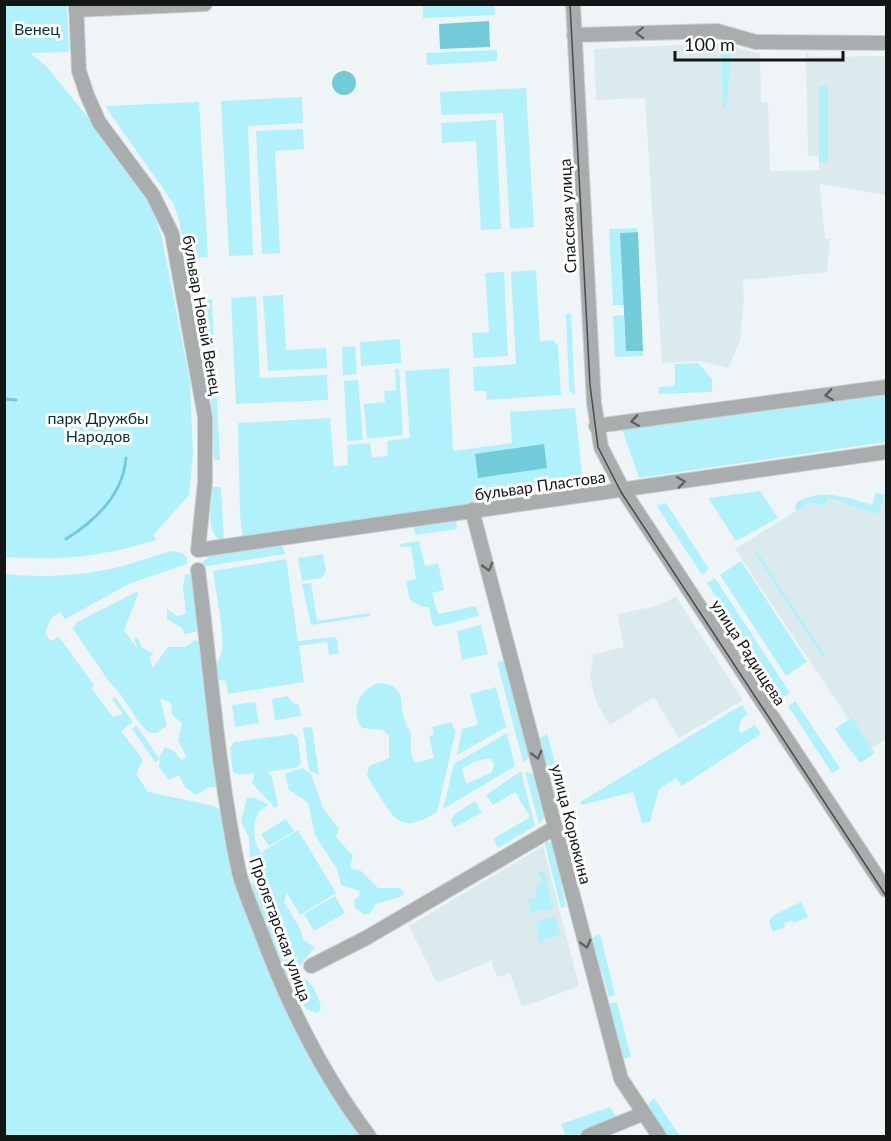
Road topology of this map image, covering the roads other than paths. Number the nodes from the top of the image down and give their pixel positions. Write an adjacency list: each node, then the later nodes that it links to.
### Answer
1 (206, 4): 3 (street)
2 (573, 4): 4 (street, Спасская улица)
3 (76, 7): 11 (street, бульвар Новый Венец)
4 (574, 35): 5 (street, one-way to 4); 7 (street, Спасская улица)
5 (886, 43)
6 (886, 387): 7 (street, one-way to 7)
7 (596, 426): 9 (street, улица Радищева)
8 (886, 452): 9 (street, бульвар Пластова, one-way to 8)
9 (623, 490): 10 (street, бульвар Пластова); 14 (street, улица Радищева)
10 (472, 510): 11 (street, бульвар Пластова); 13 (street, улица Корюкина, one-way to 13)
11 (198, 550)
12 (198, 570): 17 (street, Пролетарская улица)
13 (555, 826): 15 (street); 16 (street, улица Корюкина, one-way to 16)
14 (886, 890)
15 (310, 966)
16 (642, 1114): 18 (street); 19 (street, улица Корюкина)
17 (369, 1137)
18 (588, 1137)
19 (659, 1137)

